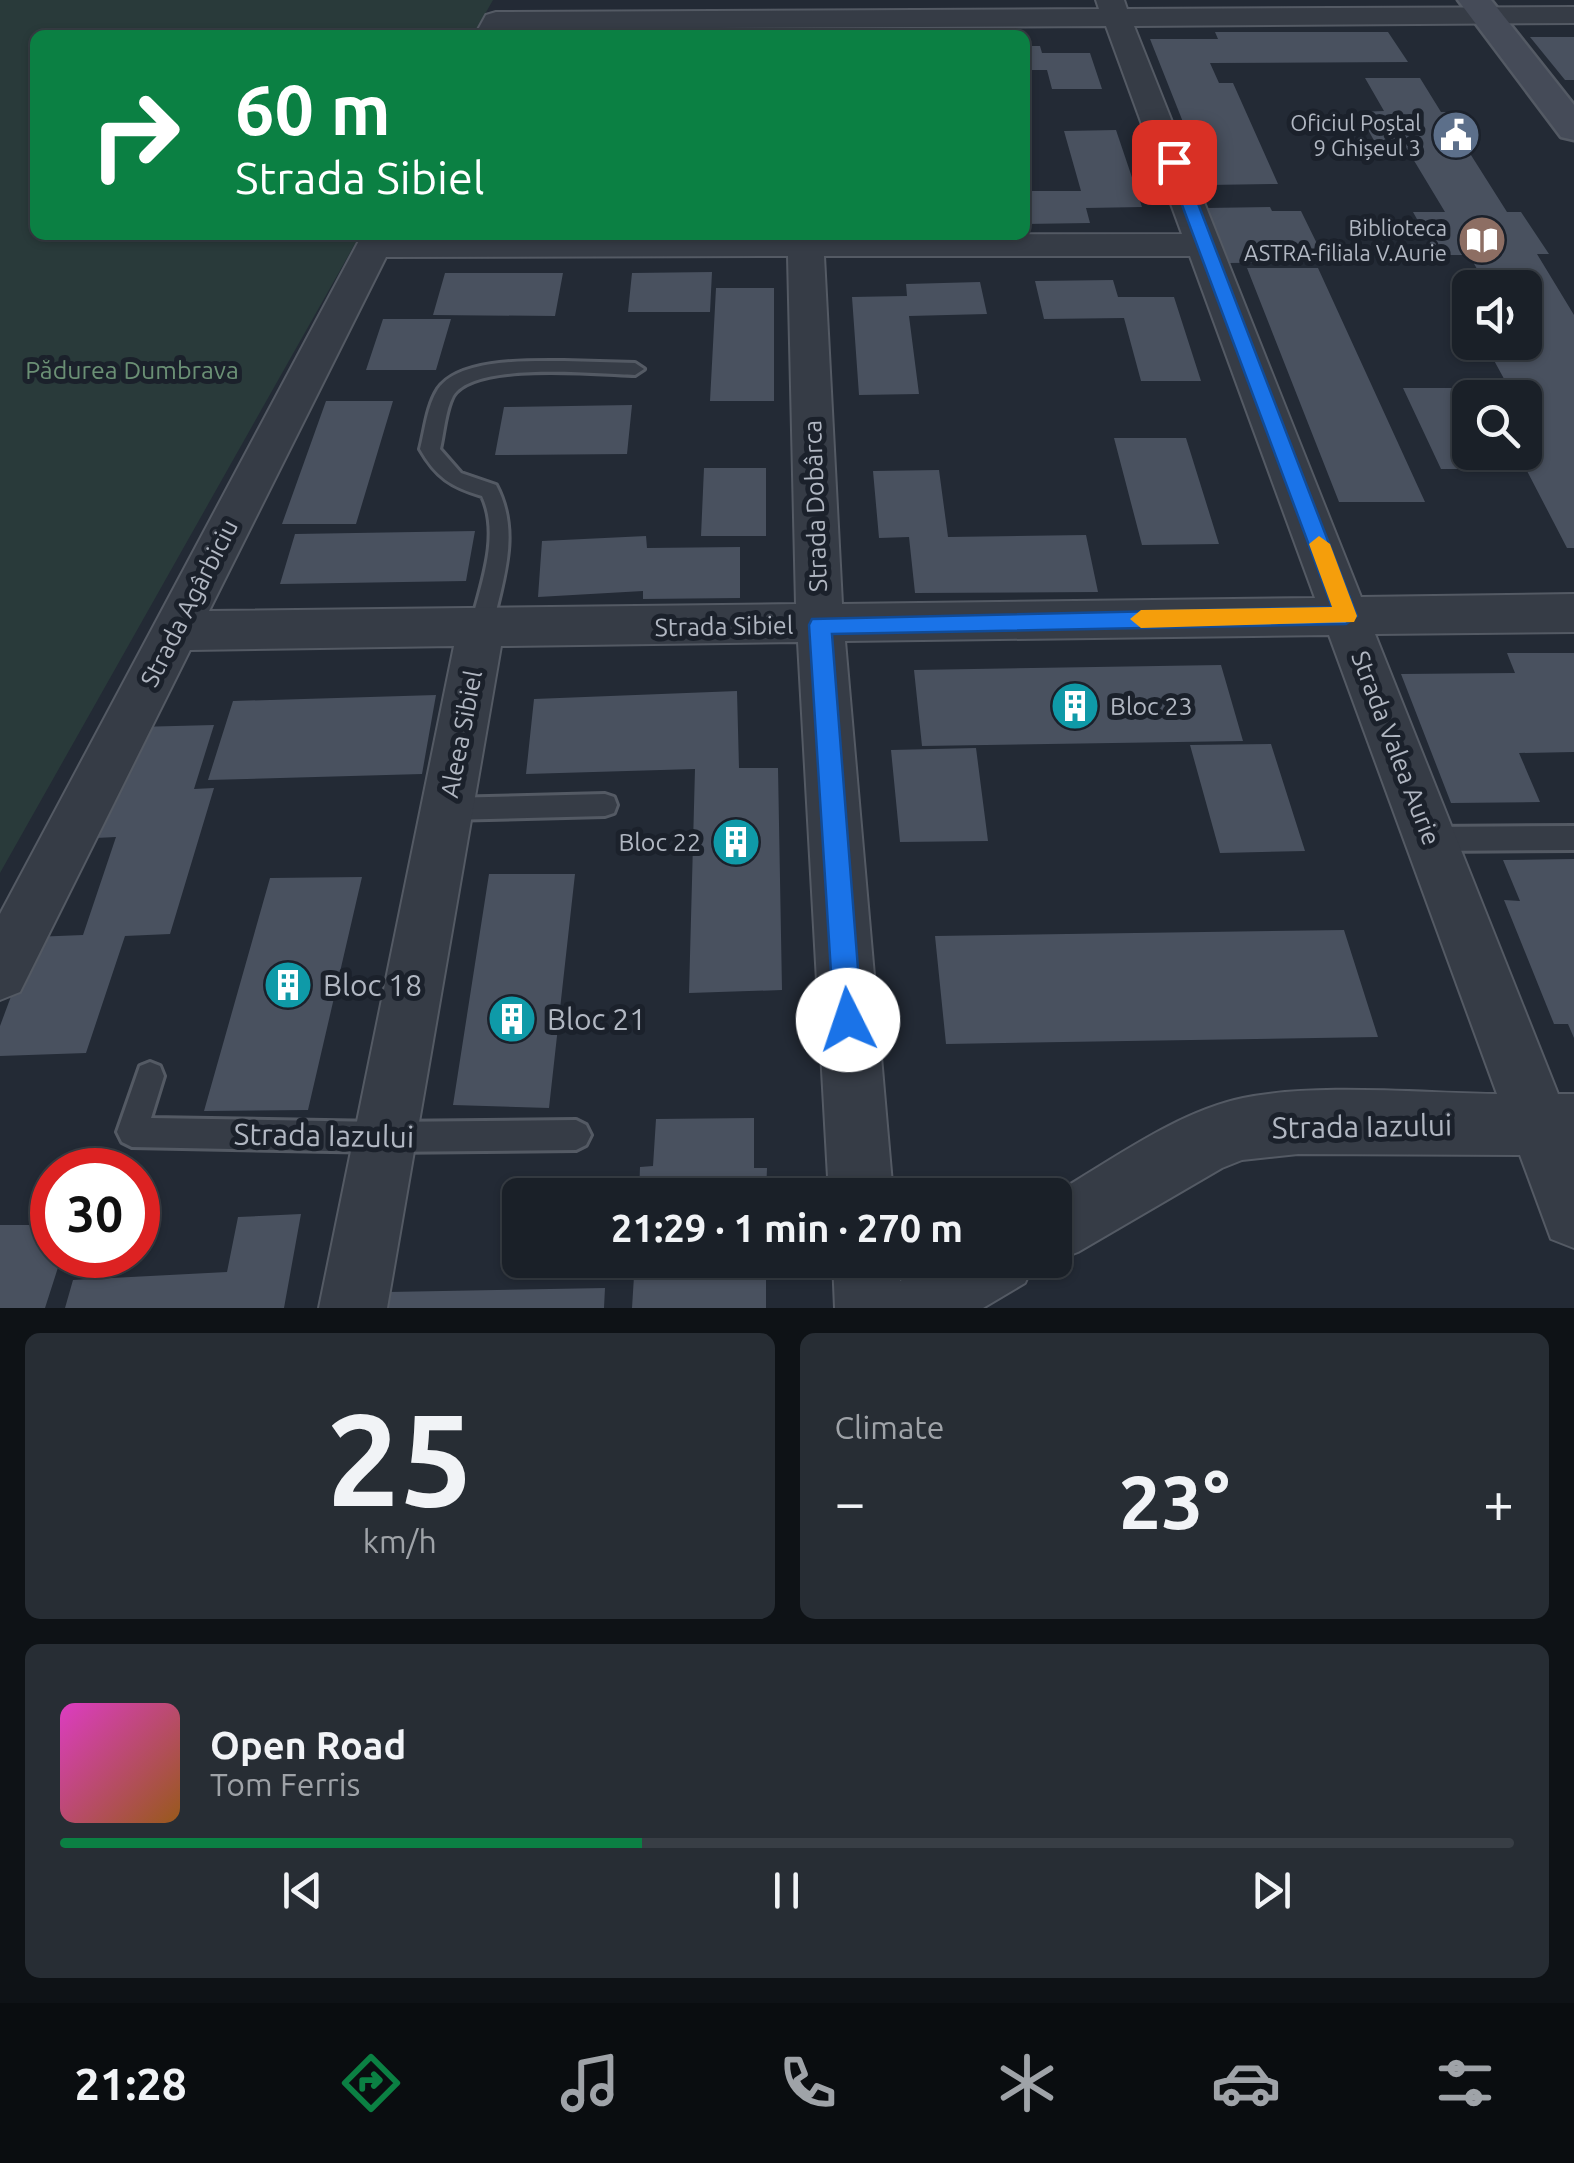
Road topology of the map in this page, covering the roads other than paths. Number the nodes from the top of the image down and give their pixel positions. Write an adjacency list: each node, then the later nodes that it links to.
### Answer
1 (1480, 7): 2 (street); 3 (street); 6 (street)
2 (1114, 9): 4 (street); 9 (street, Strada Valea Aurie)
3 (1574, 14)
4 (802, 27): 5 (street)
5 (492, 28)
6 (1574, 129)
7 (376, 240): 8 (street); 15 (street, Strada Agârbiciu)
8 (805, 241): 9 (street); 13 (street, Strada Dobârca)
9 (1206, 245): 12 (street, Strada Valea Aurie)
10 (635, 369): 14 (lane, Aleea Sibiel)
11 (1574, 613): 12 (street, Strada Sibiel)
12 (1346, 616): 13 (street, Strada Sibiel); 19 (street, Strada Valea Aurie)
13 (820, 625): 14 (street, Strada Sibiel); 25 (street, Strada Dobârca)
14 (482, 628): 15 (street, Strada Sibiel); 17 (street, Aleea Sibiel)
15 (174, 631): 20 (street, Strada Agârbiciu)
16 (606, 805): 17 (lane)
17 (446, 809): 24 (street, Aleea Sibiel)
18 (1574, 838): 19 (lane)
19 (1431, 840): 22 (street, Strada Valea Aurie)
20 (0, 972)
21 (150, 1076): 24 (lane, Strada Iazului)
22 (1556, 1125): 26 (street, Strada Valea Aurie); 27 (street, Strada Iazului)
23 (576, 1136): 24 (lane, Strada Iazului)
24 (382, 1137): 30 (street, Aleea Sibiel)
25 (860, 1178)
26 (1574, 1216)
27 (1072, 1219)
28 (868, 1278): 31 (street)
29 (970, 1278): 32 (street)
30 (353, 1308)
31 (870, 1308)
32 (918, 1308)

